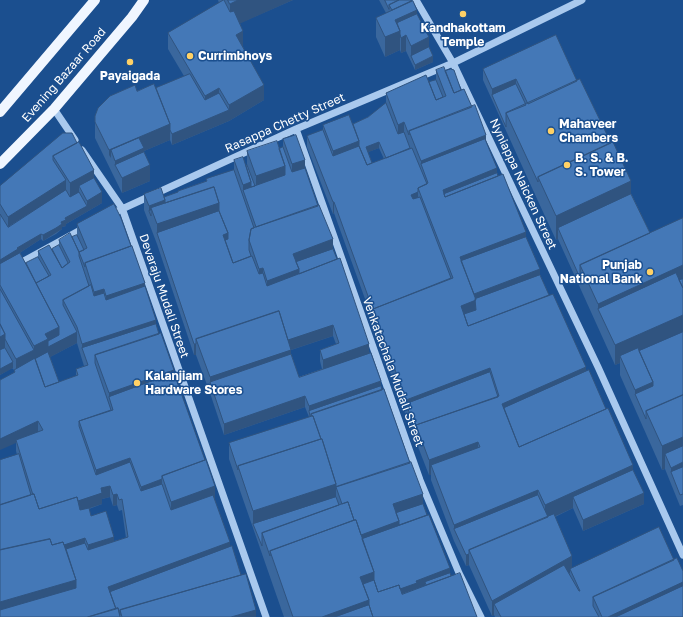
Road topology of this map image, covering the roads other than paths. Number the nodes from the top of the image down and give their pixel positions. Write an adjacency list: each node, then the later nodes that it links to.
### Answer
1 (95, 0): 7 (main road, Evening Bazaar Road)
2 (144, 0): 6 (main road, Evening Bazaar Road)
3 (416, 0): 5 (street, Nyniappa Naicken Street)
4 (582, 0): 5 (street, Rasappa Chetty Street)
5 (453, 63): 8 (street, Rasappa Chetty Street); 14 (street, Nyniappa Naicken Street)
6 (54, 109): 9 (main road, Evening Bazaar Road); 10 (street, Devaraju Mudali Street)
7 (0, 112)
8 (296, 129): 10 (street, Rasappa Chetty Street); 16 (street, Venkatachala Mudali Street)
9 (0, 164)
10 (122, 208): 11 (street, Rasappa Chetty Street); 15 (street, Devaraju Mudali Street)
11 (101, 219)
12 (88, 226): 13 (street)
13 (0, 274)
14 (683, 555)
15 (266, 617)
16 (481, 617)

